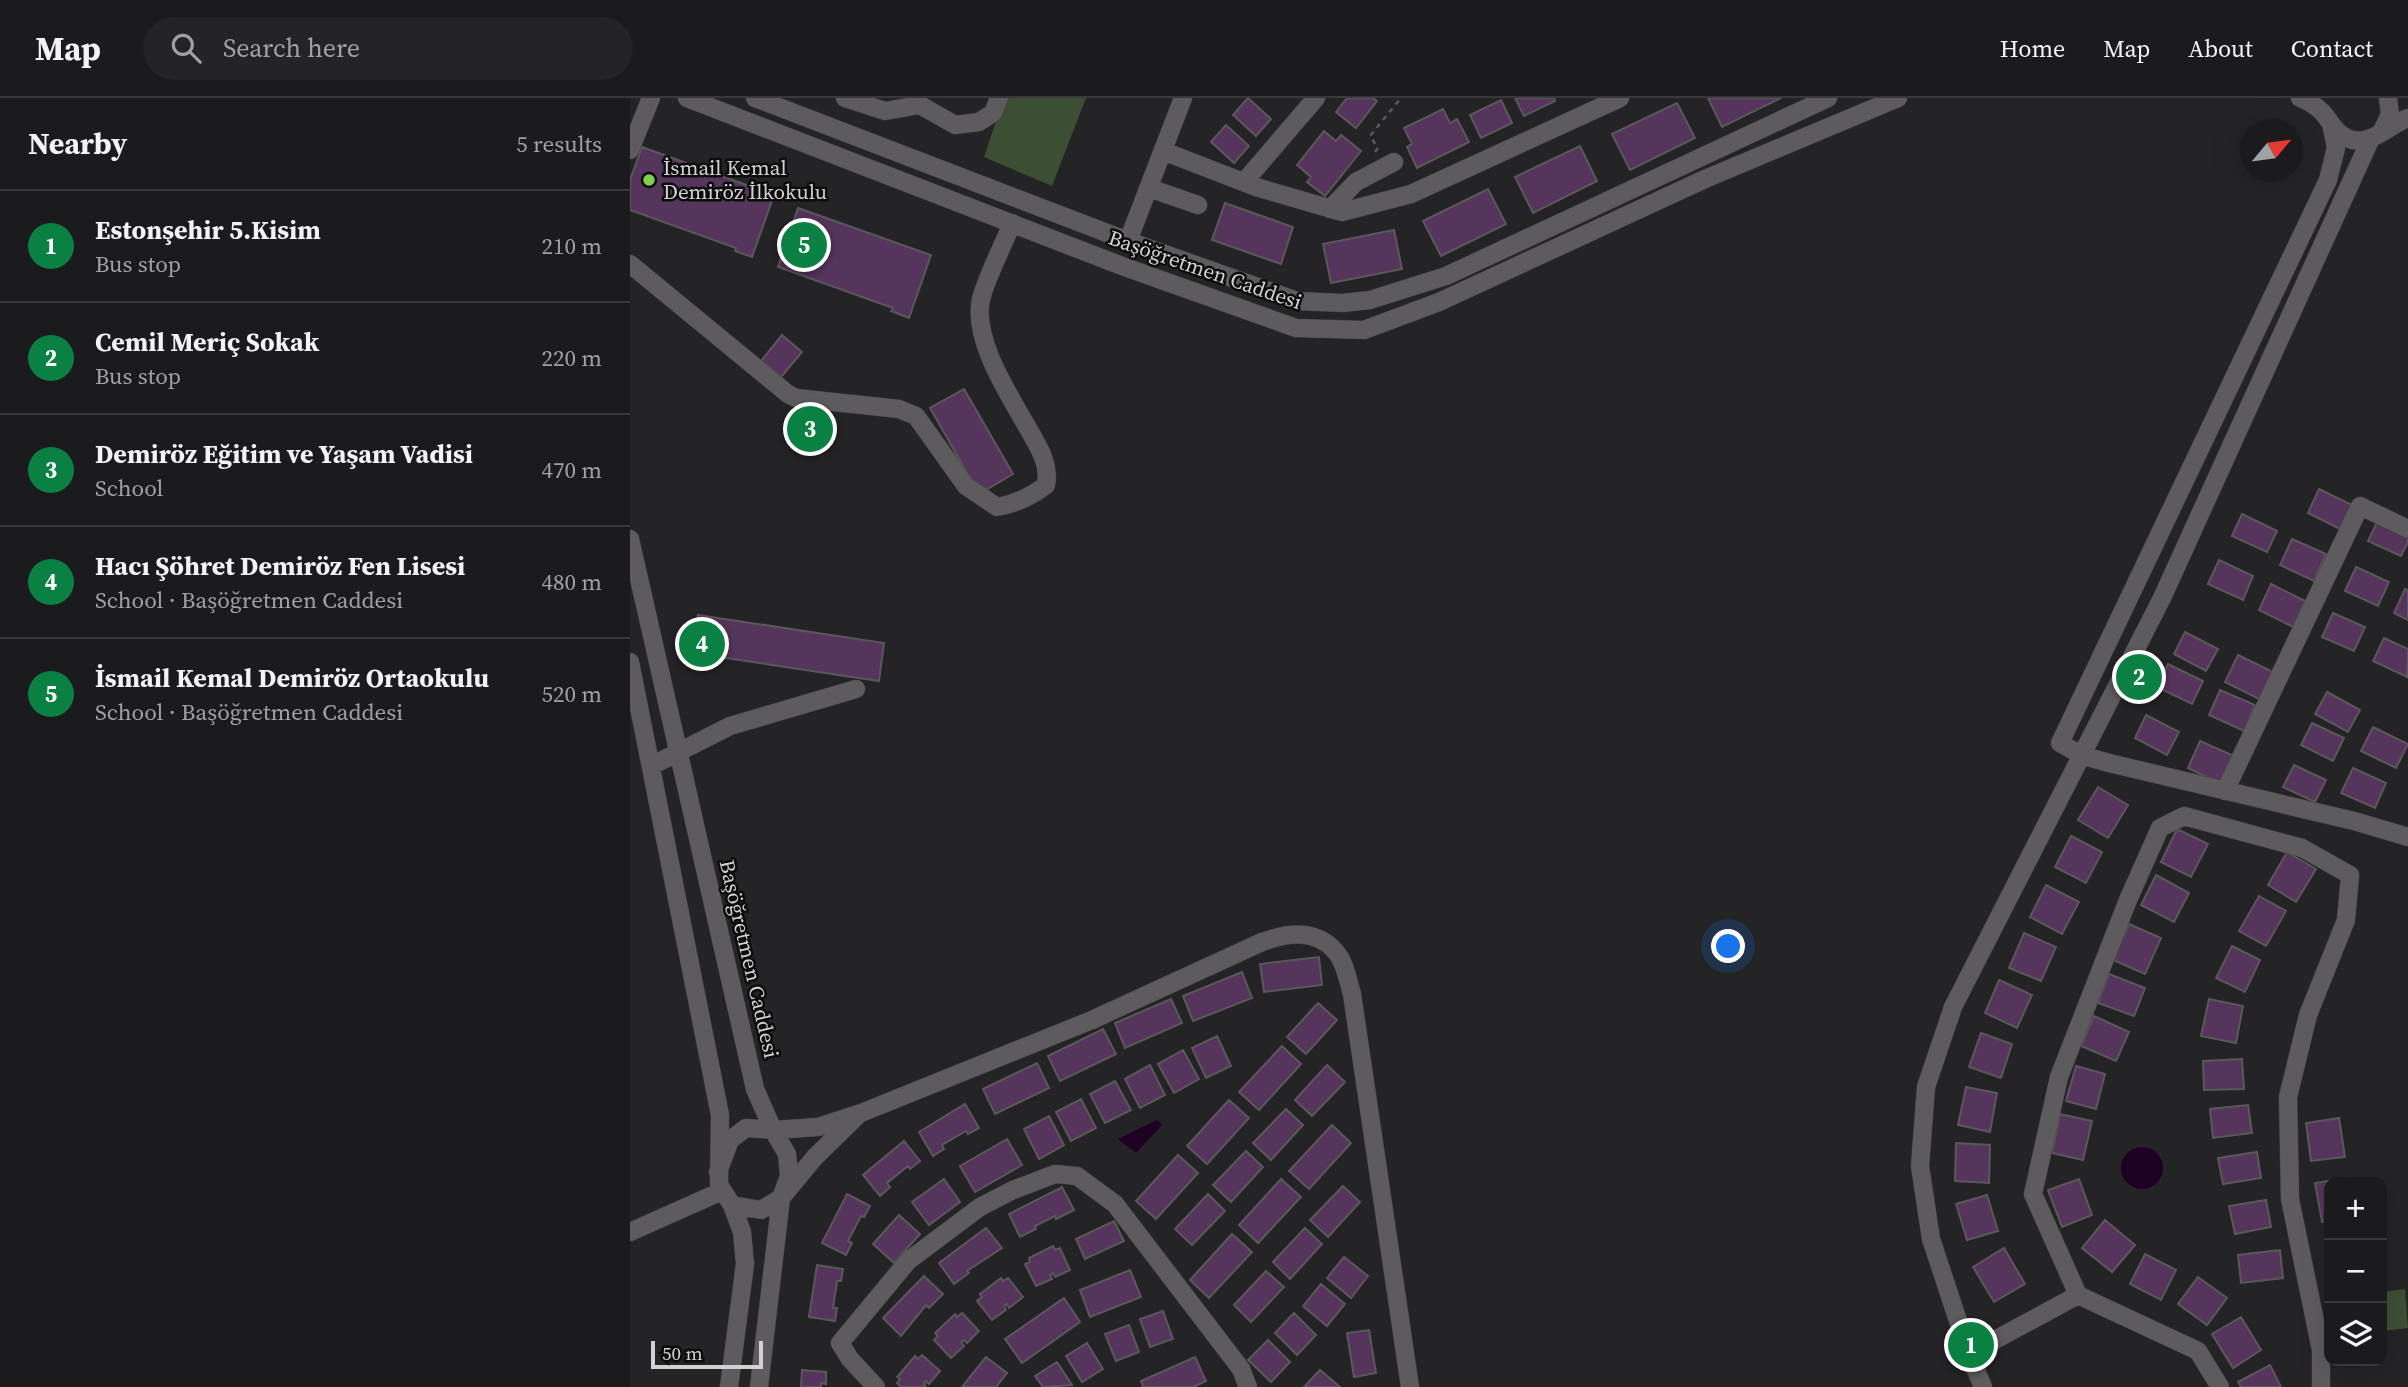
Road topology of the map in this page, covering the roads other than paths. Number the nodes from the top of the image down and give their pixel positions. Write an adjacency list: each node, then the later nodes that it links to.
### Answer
1 (651, 98): 18 (street)
2 (687, 98): 25 (street, Başöğretmen Caddesi)
3 (755, 98): 26 (street, Başöğretmen Caddesi)
4 (845, 98): 14 (street)
5 (999, 98): 14 (street)
6 (1183, 98): 19 (street)
7 (1315, 98): 21 (street)
8 (1620, 98): 24 (street)
9 (1828, 98): 26 (street, Başöğretmen Caddesi)
10 (1898, 98): 25 (street, Başöğretmen Caddesi)
11 (2300, 98): 16 (street)
12 (2327, 98): 16 (street)
13 (2389, 98): 17 (street)
14 (919, 102)
15 (2408, 118): 17 (street)
16 (2330, 123): 17 (street); 33 (street)
17 (2376, 135): 33 (street)
18 (630, 150)
19 (1163, 151): 21 (street); 22 (street)
20 (1394, 162): 24 (street)
21 (1244, 182): 24 (street)
22 (1149, 188): 23 (street); 26 (street)
23 (1198, 205)
24 (1330, 209)
25 (1012, 223): 27 (street)
26 (1128, 241)
27 (630, 264)
28 (2408, 529): 35 (street)
29 (630, 539): 32 (street, Başöğretmen Caddesi)
30 (630, 662): 34 (street)
31 (856, 689): 32 (street)
32 (678, 751): 34 (street); 38 (street, Başöğretmen Caddesi)
33 (2081, 755): 35 (street); 44 (street)
34 (651, 766): 39 (street)
35 (2225, 791): 36 (street)
36 (2408, 836)
37 (861, 1113): 38 (street); 41 (street); 49 (street)
38 (773, 1130): 39 (street); 41 (street, Başöğretmen Caddesi)
39 (718, 1172): 40 (street)
40 (727, 1198): 41 (street); 42 (street); 45 (street)
41 (781, 1198): 46 (street, Başöğretmen Caddesi)
42 (630, 1232)
43 (2078, 1295): 44 (street); 51 (street); 52 (street)
44 (1969, 1354): 50 (street)
45 (729, 1387)
46 (759, 1387)
47 (876, 1387): 48 (street)
48 (1248, 1387)
49 (1410, 1387)
50 (1983, 1387)
51 (2220, 1387)
52 (2321, 1387)

